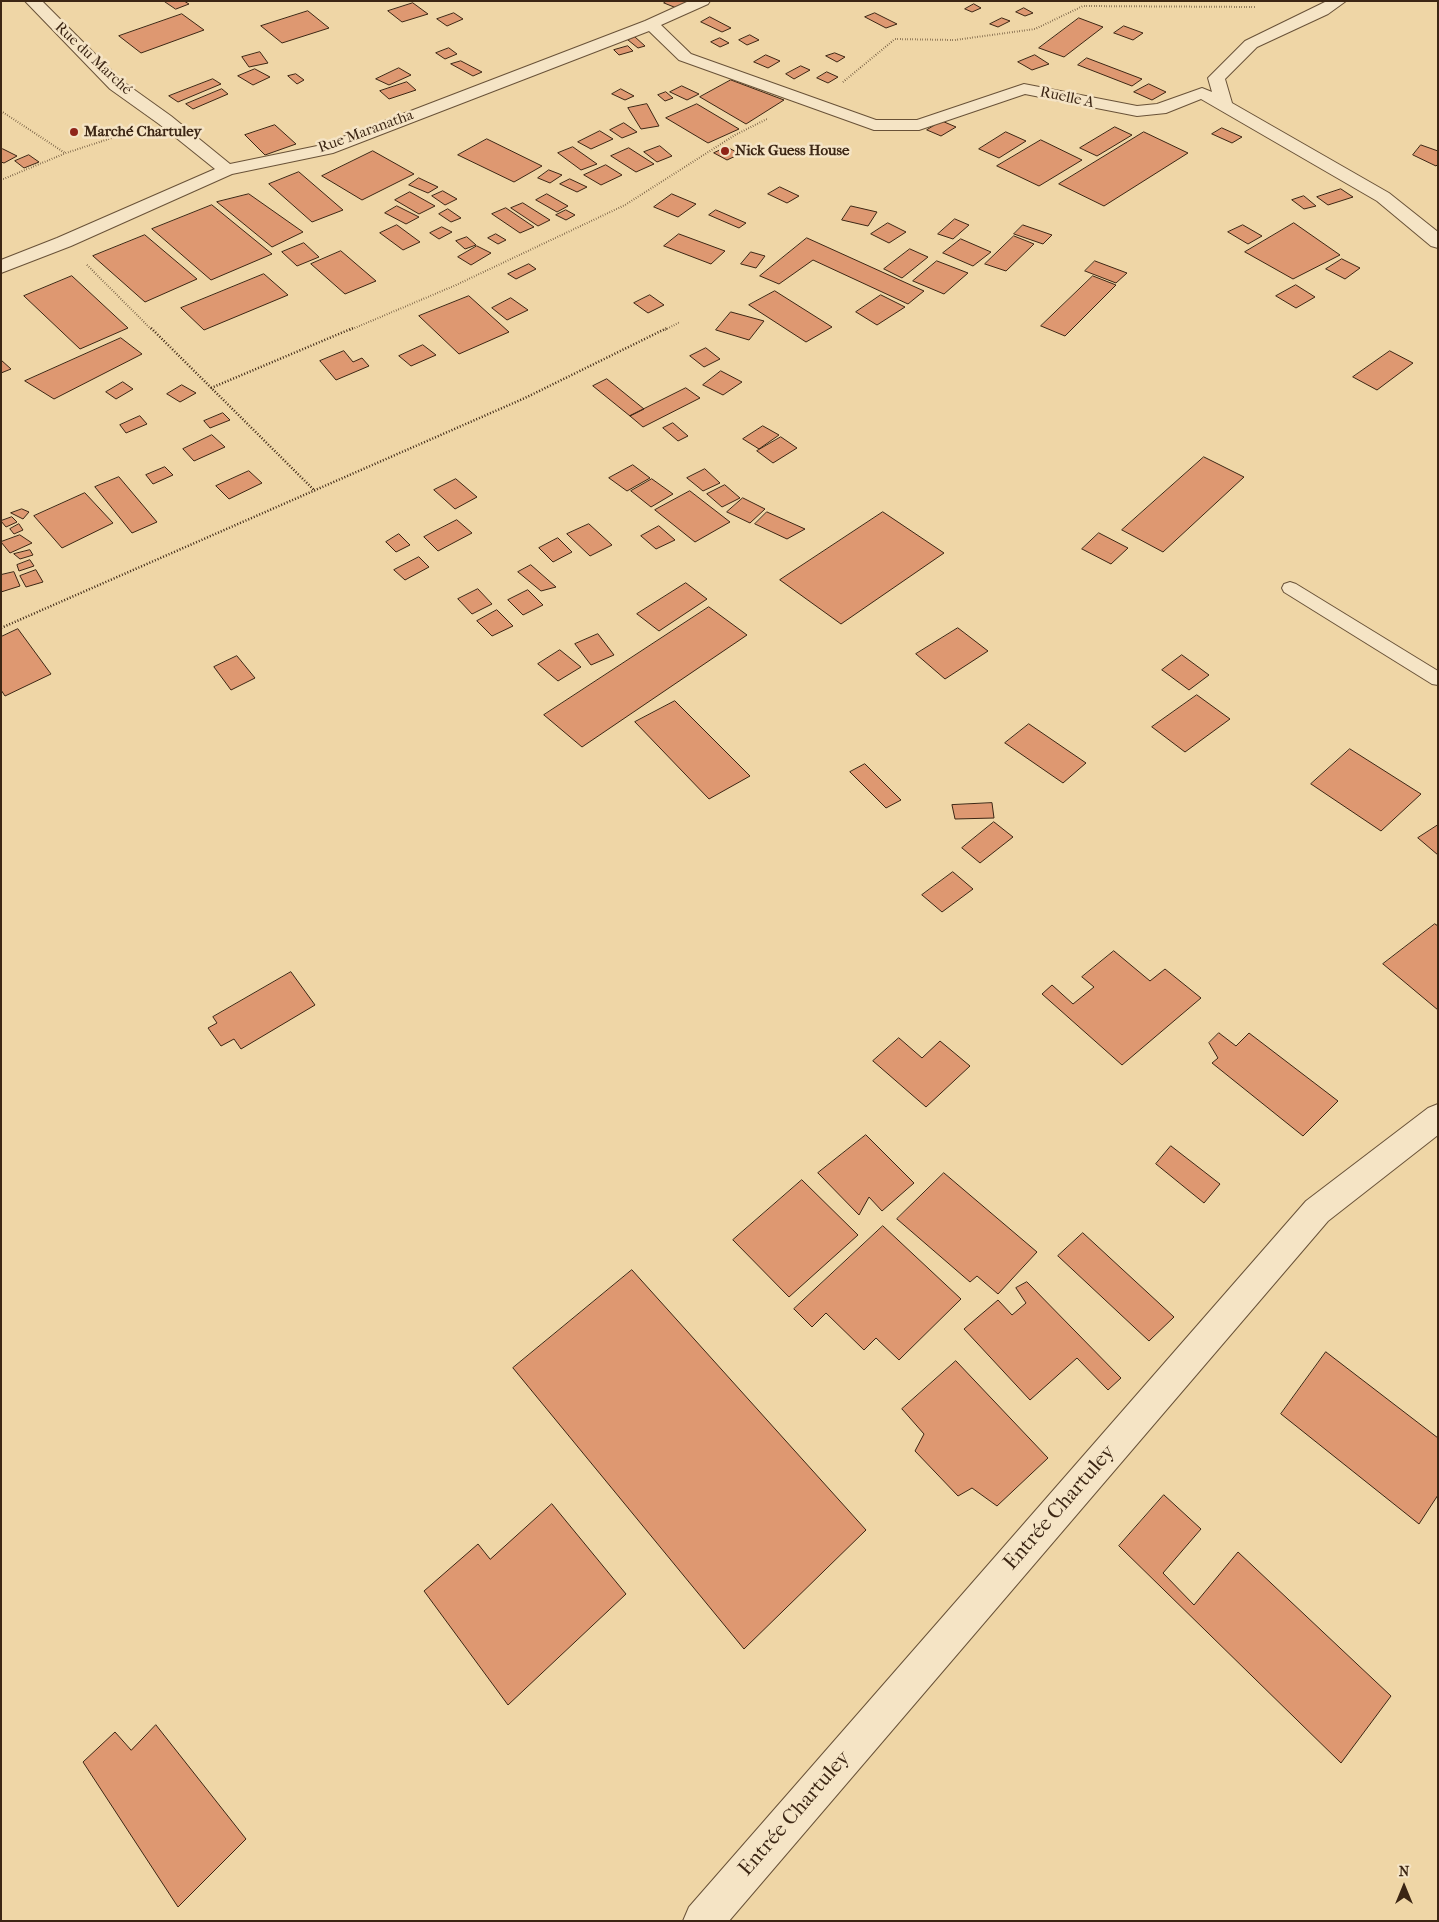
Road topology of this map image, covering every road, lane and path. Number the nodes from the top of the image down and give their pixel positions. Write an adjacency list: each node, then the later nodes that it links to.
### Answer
1 (33, 1): 9 (street, Rue du Marché)
2 (702, 1): 5 (street, Rue Maranatha)
3 (1338, 1): 4 (street)
4 (1322, 11): 6 (path); 7 (street)
5 (651, 24): 6 (street, Ruelle A); 11 (street, Rue Maranatha)
6 (809, 101): 7 (street, Ruelle A); 17 (path)
7 (1225, 107): 14 (street, Ruelle A)
8 (1, 111): 10 (path)
9 (165, 120): 10 (path); 11 (street, Rue du Marché)
10 (66, 153): 12 (path)
11 (226, 170): 13 (street, Rue Maranatha)
12 (1, 180)
13 (64, 242): 15 (street, Rue Maranatha); 17 (path)
14 (1438, 242)
15 (1, 267)
16 (680, 322): 18 (path)
17 (211, 388): 18 (path)
18 (315, 491): 20 (path)
19 (1290, 588): 21 (lane)
20 (1, 628)
21 (1438, 678)
22 (1438, 1117): 23 (street, Entrée Chartuley)
23 (703, 1921)

